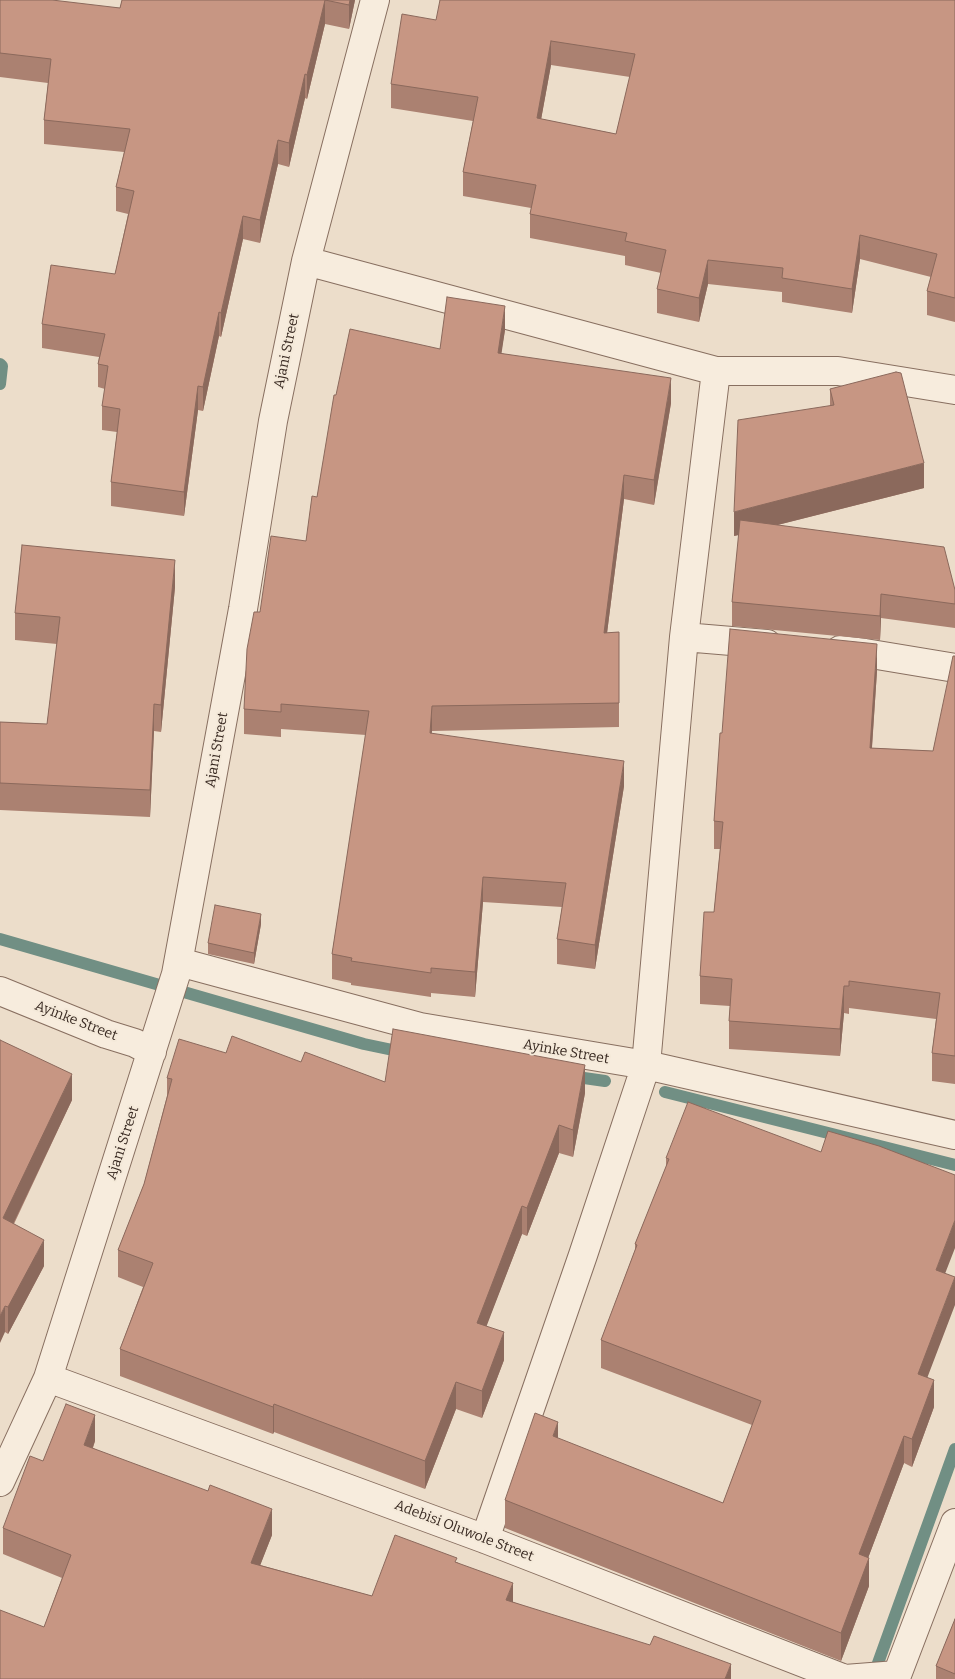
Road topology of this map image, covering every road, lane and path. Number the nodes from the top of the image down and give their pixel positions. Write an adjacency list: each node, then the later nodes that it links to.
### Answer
1 (375, 0): 2 (street, Ajani Street)
2 (306, 261): 3 (street); 9 (street, Ajani Street)
3 (716, 371): 4 (street); 5 (street)
4 (955, 390)
5 (684, 637): 6 (street); 12 (street)
6 (789, 646)
7 (818, 648): 8 (street)
8 (955, 668)
9 (177, 968): 11 (street, Ajani Street); 12 (street, Ayinke Street)
10 (0, 991): 11 (street, Ayinke Street)
11 (152, 1052): 14 (street, Ajani Street)
12 (646, 1065): 13 (street, Ayinke Street); 17 (street)
13 (955, 1136)
14 (48, 1378): 15 (street, Ajani Street); 17 (street, Adebisi Oluwole Street)
15 (0, 1482)
16 (955, 1523): 17 (street, Adebisi Oluwole Street)
17 (484, 1539)

